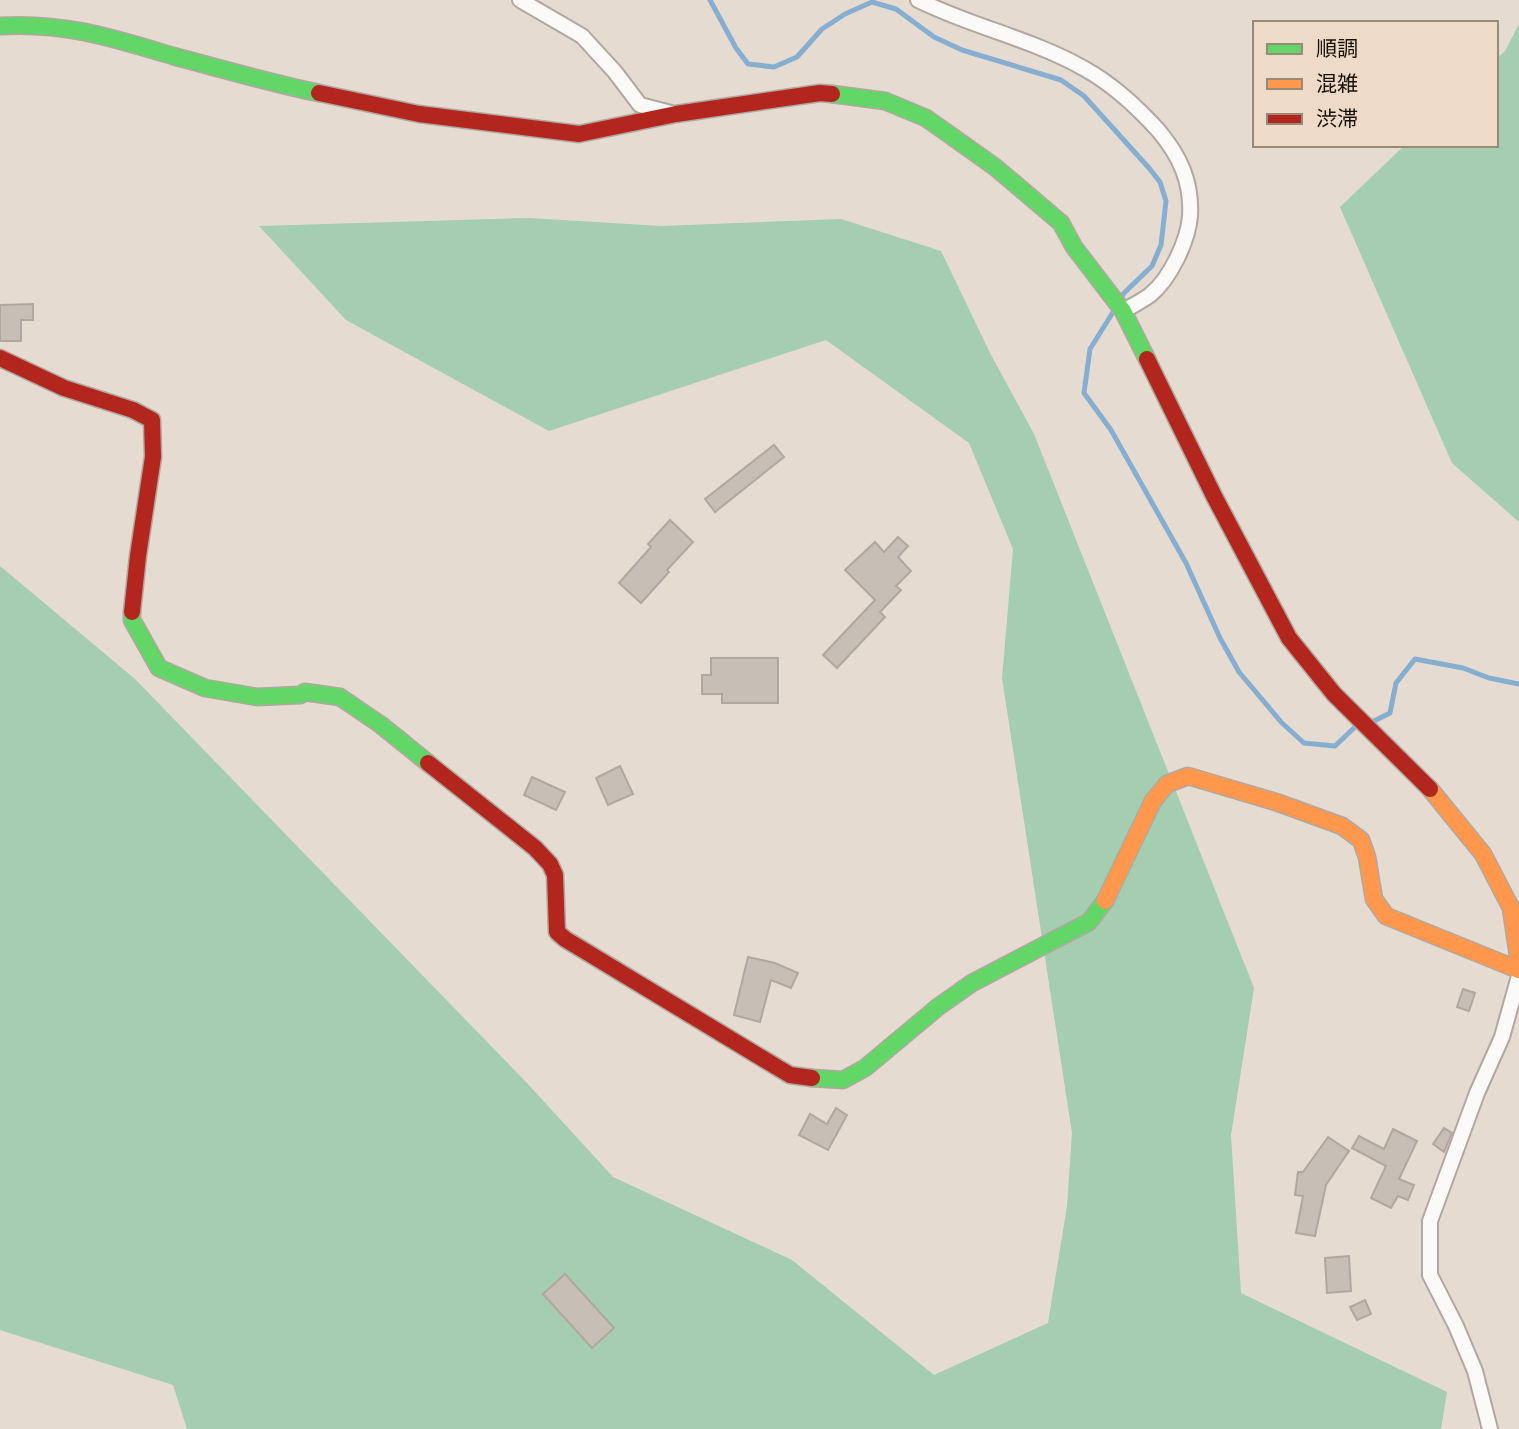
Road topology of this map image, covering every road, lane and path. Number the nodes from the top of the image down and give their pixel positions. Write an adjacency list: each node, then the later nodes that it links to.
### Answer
1 (520, 0): 4 (street)
2 (918, 0): 5 (street)
3 (0, 26): 4 (street)
4 (676, 114): 5 (street)
5 (1123, 311): 7 (street)
6 (0, 358): 8 (street)
7 (1519, 962)
8 (1519, 970)
9 (1519, 976): 10 (street)
10 (1490, 1429)

